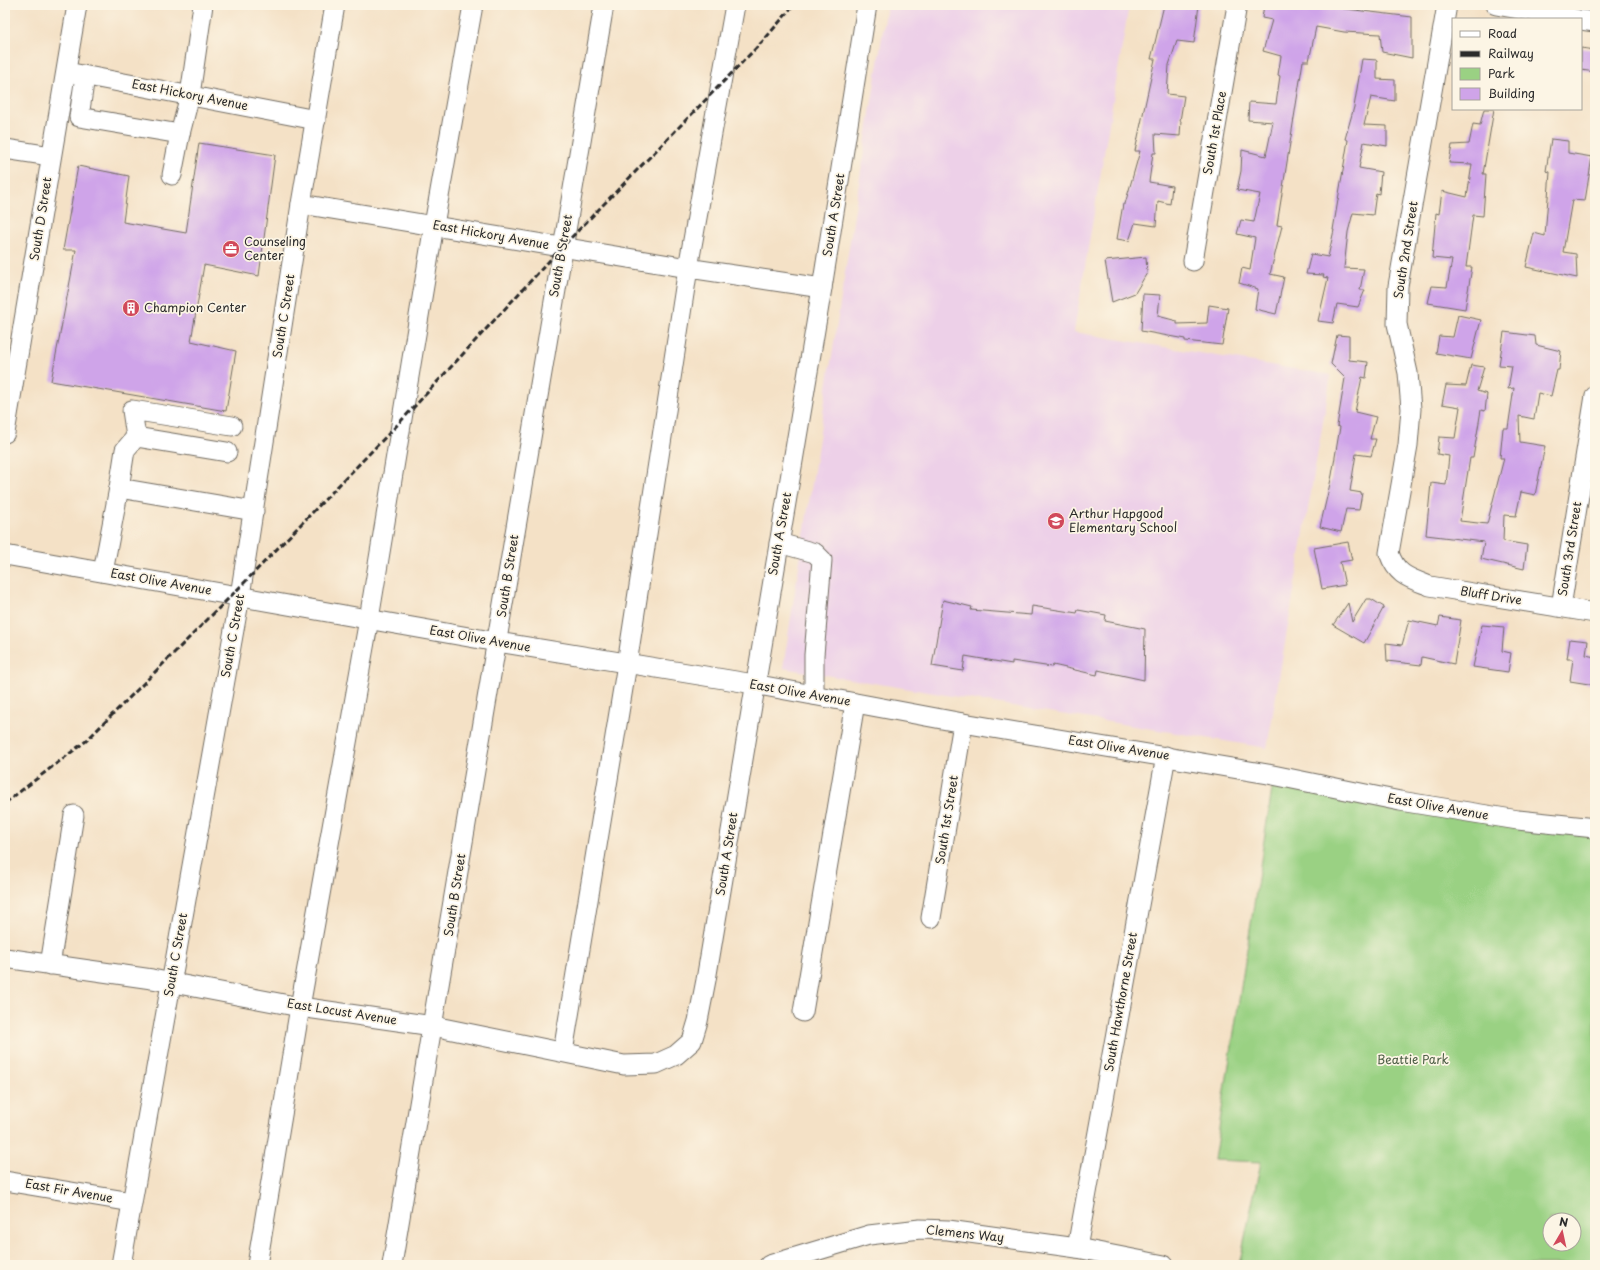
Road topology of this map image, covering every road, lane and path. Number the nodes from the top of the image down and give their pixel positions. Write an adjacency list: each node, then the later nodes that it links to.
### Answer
1 (77, 5): 14 (street, South D Street)
2 (203, 5): 16 (street)
3 (335, 5): 17 (street, South C Street)
4 (473, 5): 23 (street)
5 (604, 5): 24 (street, South B Street)
6 (735, 5): 26 (street)
7 (867, 5): 27 (street, South A Street)
8 (1238, 5): 25 (street, South 1st Place)
9 (1447, 5): 38 (street, South 2nd Street)
10 (1496, 5): 11 (street)
11 (1570, 18)
12 (1582, 20): 13 (street)
13 (1595, 22)
14 (65, 72): 15 (street, East Hickory Avenue); 20 (street, South D Street)
15 (85, 76): 16 (street, East Hickory Avenue); 18 (street)
16 (190, 95): 17 (street, East Hickory Avenue); 18 (street)
17 (316, 120): 22 (street, South C Street)
18 (180, 134): 21 (street)
19 (5, 149): 20 (street)
20 (51, 156): 31 (street, South D Street)
21 (172, 175)
22 (301, 204): 23 (street, East Hickory Avenue); 35 (street, South C Street)
23 (434, 225): 24 (street, East Hickory Avenue); 43 (street)
24 (562, 247): 26 (street, East Hickory Avenue); 44 (street, South B Street)
25 (1194, 261)
26 (688, 268): 27 (street, East Hickory Avenue); 45 (street)
27 (822, 288): 36 (street, South A Street)
28 (1595, 396): 29 (street, South 3rd Street)
29 (1593, 423): 41 (street, South 3rd Street)
30 (232, 426): 32 (street)
31 (5, 432)
32 (136, 437): 33 (street); 34 (street)
33 (227, 452)
34 (119, 488): 35 (street); 39 (street)
35 (254, 511): 40 (street, South C Street)
36 (778, 543): 46 (street, South A Street); 47 (street)
37 (5, 554): 39 (street, East Olive Avenue)
38 (1394, 566): 41 (street, Bluff Drive)
39 (103, 572): 40 (street, East Olive Avenue)
40 (240, 596): 43 (street, East Olive Avenue); 56 (street, South C Street)
41 (1561, 607): 42 (street, Bluff Drive)
42 (1595, 613)
43 (369, 619): 44 (street, East Olive Avenue); 57 (street)
44 (497, 642): 45 (street, East Olive Avenue); 59 (street, South B Street)
45 (627, 664): 46 (street, East Olive Avenue); 60 (street)
46 (754, 684): 47 (street, East Olive Avenue); 61 (street, South A Street)
47 (814, 695): 48 (street, East Olive Avenue)
48 (855, 703): 49 (street, East Olive Avenue); 58 (street)
49 (963, 723): 50 (street, East Olive Avenue); 53 (street, South 1st Street)
50 (1166, 756): 52 (street, East Olive Avenue); 64 (street, South Hawthorne Street)
51 (74, 815): 55 (street)
52 (1595, 828)
53 (931, 918)
54 (5, 958): 55 (street, East Locust Avenue)
55 (50, 964): 56 (street, East Locust Avenue)
56 (171, 982): 57 (street, East Locust Avenue); 63 (street, South C Street)
57 (300, 1007): 59 (street, East Locust Avenue); 66 (street)
58 (803, 1012)
59 (433, 1026): 60 (street, East Locust Avenue); 67 (street, South B Street)
60 (563, 1052): 61 (street, East Locust Avenue)
61 (676, 1055)
62 (5, 1181): 63 (street, East Fir Avenue)
63 (132, 1202): 65 (street, South C Street)
64 (1077, 1248): 68 (street, Clemens Way); 69 (street, Clemens Way)
65 (121, 1265)
66 (257, 1265)
67 (392, 1265)
68 (769, 1265)
69 (1164, 1265)

